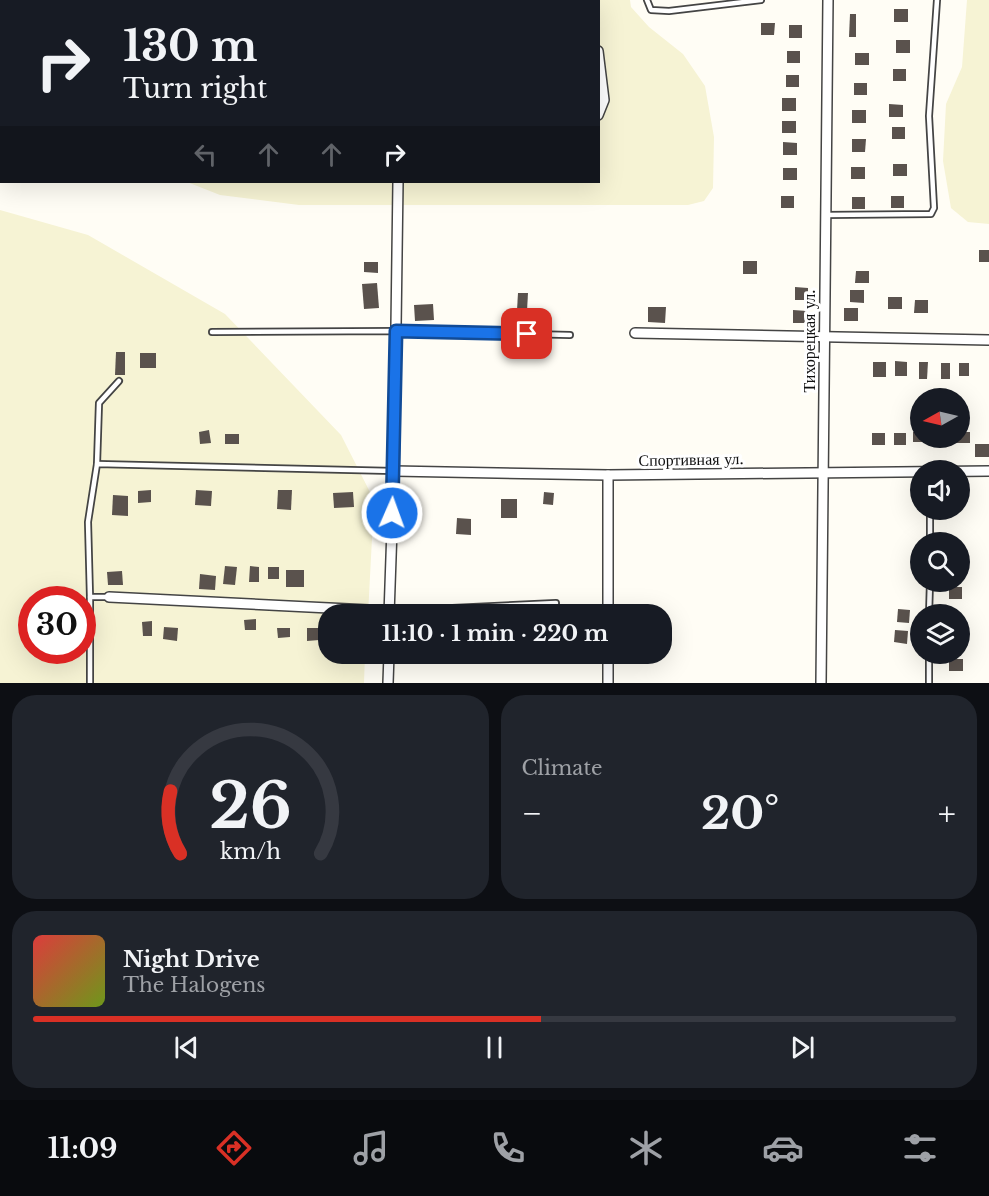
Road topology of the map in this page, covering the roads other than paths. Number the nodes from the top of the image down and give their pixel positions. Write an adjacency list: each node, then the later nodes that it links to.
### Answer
1 (647, 0): 2 (lane)
2 (761, 0)
3 (828, 0): 8 (street, Тихорецкая ул.)
4 (937, 0): 8 (lane)
5 (600, 67): 6 (street)
6 (600, 110)
7 (398, 183): 9 (street)
8 (825, 215): 13 (street, Тихорецкая ул.)
9 (396, 331): 10 (lane); 12 (lane); 17 (street)
10 (213, 332)
11 (635, 333): 13 (street)
12 (570, 335)
13 (824, 336): 14 (street); 21 (street, Тихорецкая ул.)
14 (989, 340)
15 (119, 381): 16 (lane)
16 (97, 464): 17 (lane); 23 (lane)
17 (394, 471): 22 (street, Спортивная ул.); 27 (street)
18 (910, 471): 21 (street, Спортивная ул.)
19 (970, 471): 20 (street, Спортивная ул.)
20 (989, 471)
21 (823, 472): 22 (street, Спортивная ул.); 38 (street, Тихорецкая ул.)
22 (608, 475): 29 (street)
23 (90, 586)
24 (96, 597): 25 (lane)
25 (108, 597): 30 (street)
26 (556, 603): 28 (lane)
27 (389, 604)
28 (539, 604)
29 (608, 604)
30 (318, 609)
31 (90, 664): 35 (lane)
32 (389, 664): 36 (street)
33 (608, 664): 37 (street)
34 (929, 664): 39 (lane)
35 (90, 683)
36 (388, 683)
37 (608, 683)
38 (821, 683)
39 (929, 683)

